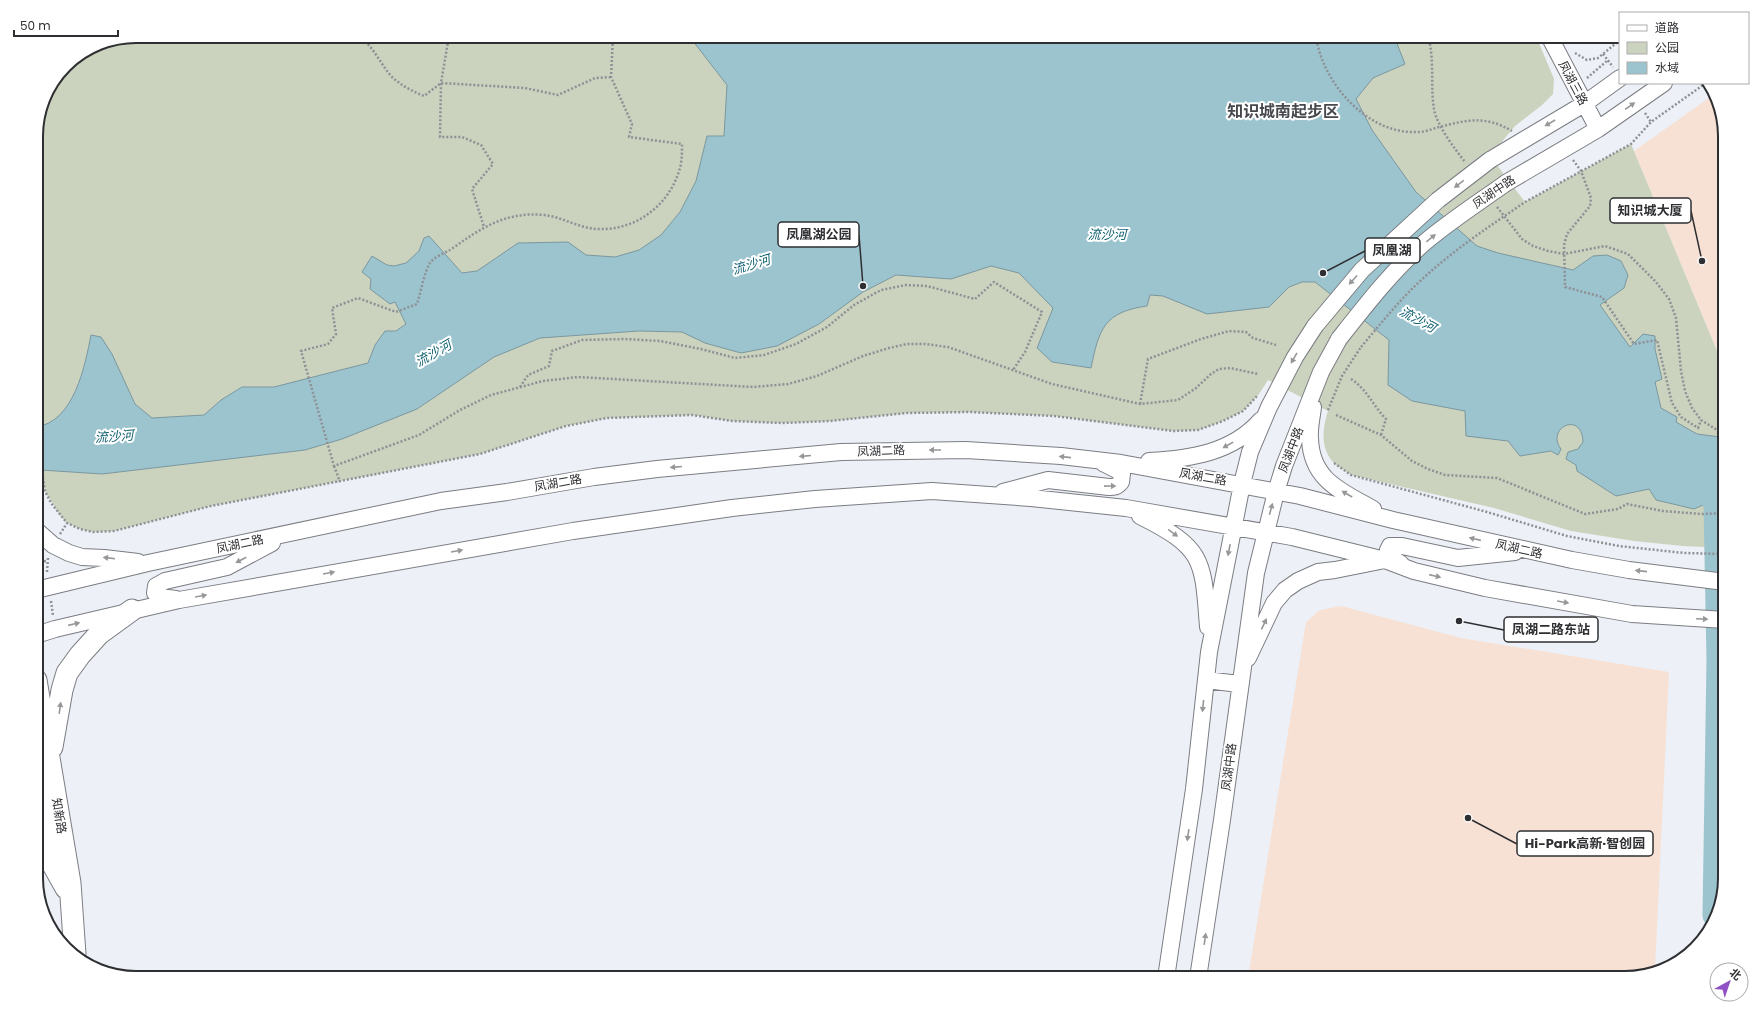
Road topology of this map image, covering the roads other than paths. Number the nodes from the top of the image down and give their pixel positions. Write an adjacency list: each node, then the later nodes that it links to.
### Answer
1 (1552, 43): 4 (street, 凤湖三路)
2 (1619, 79): 4 (street)
3 (1663, 84): 5 (street, 凤湖中路, one-way to 3)
4 (1584, 104): 5 (street, 凤湖三路); 6 (street, one-way to 6, bridge)
5 (1598, 129): 7 (street, 凤湖中路, one-way to 5, bridge)
6 (1279, 386): 9 (street, one-way to 9); 10 (street)
7 (1315, 388): 11 (street, 凤湖中路); 14 (street, one-way to 7)
8 (1095, 460): 9 (street, 凤湖二路); 12 (street, one-way to 8); 17 (street, 凤湖二路, one-way to 17)
9 (1121, 463): 10 (street, 凤湖二路)
10 (1242, 484): 11 (street, 凤湖二路); 15 (street)
11 (1276, 492): 14 (street, 凤湖二路); 16 (street, 凤湖中路, one-way to 11)
12 (990, 495): 13 (street); 25 (street, one-way to 12)
13 (1126, 508): 15 (street); 29 (street, one-way to 29)
14 (1393, 520): 19 (street, 凤湖二路, one-way to 14)
15 (1233, 527): 16 (street); 29 (street, one-way to 29)
16 (1265, 533): 20 (street); 30 (street, 凤湖中路)
17 (287, 534): 21 (street, 凤湖二路); 25 (street, one-way to 25)
18 (43, 536): 21 (street, one-way to 18)
19 (1526, 551): 22 (street); 23 (street, 凤湖二路, one-way to 19)
20 (1385, 560): 22 (street); 30 (street, one-way to 20)
21 (148, 564): 24 (street, 凤湖二路)
22 (1414, 571): 27 (street, one-way to 27)
23 (1718, 581)
24 (43, 588)
25 (179, 600): 26 (street)
26 (132, 610): 28 (street, one-way to 26); 33 (main road, one-way to 26)
27 (1718, 620)
28 (43, 633)
29 (1209, 652): 31 (street)
30 (1240, 678): 31 (street); 38 (street, 凤湖中路, one-way to 30)
31 (1206, 680): 37 (street, one-way to 37)
32 (43, 723): 33 (main road, 知新路)
33 (49, 760): 35 (main road, 知新路)
34 (43, 831): 35 (main road)
35 (71, 897): 36 (main road, 知新路)
36 (75, 948)
37 (1167, 971)
38 (1199, 971)

